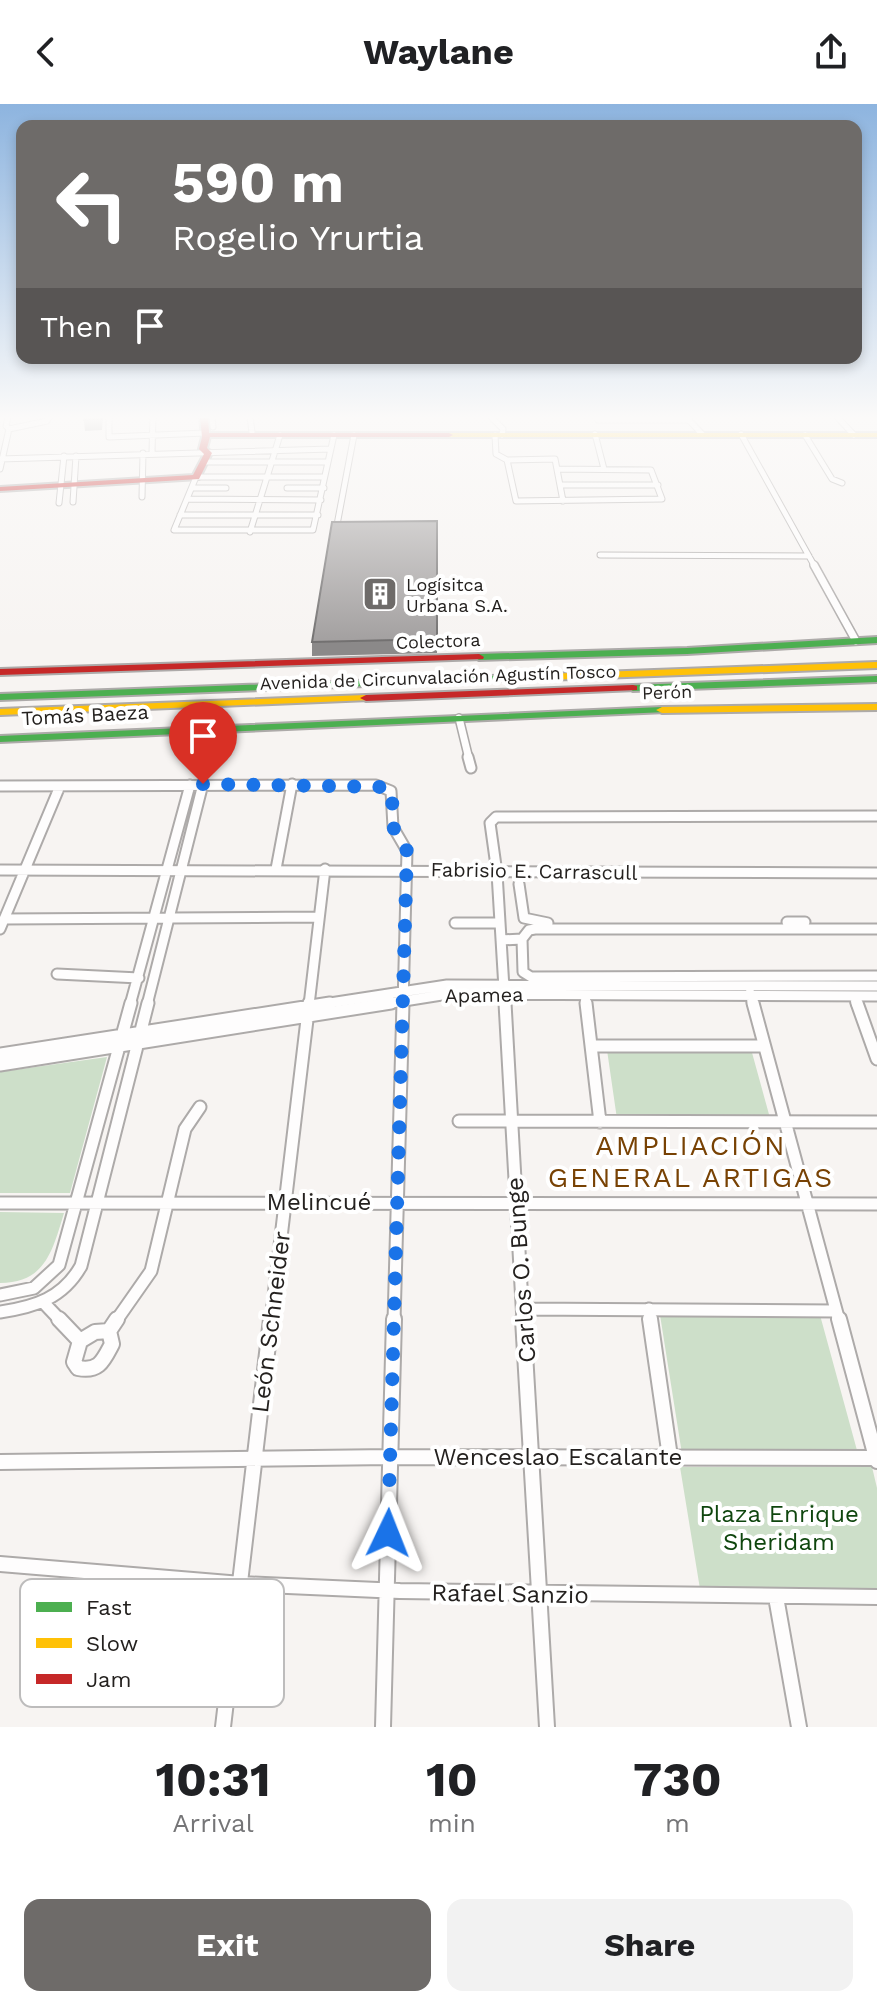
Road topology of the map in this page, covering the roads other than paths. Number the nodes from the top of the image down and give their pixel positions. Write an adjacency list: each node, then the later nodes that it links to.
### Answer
1 (64, 493): 18 (street)
2 (70, 493): 17 (street)
3 (142, 493): 12 (street)
4 (190, 493): 13 (street)
5 (262, 493): 14 (street)
6 (323, 493): 15 (street)
7 (343, 493): 22 (street)
8 (513, 493): 16 (street)
9 (561, 493): 16 (street)
10 (660, 493): 16 (street)
11 (774, 493): 25 (street)
12 (142, 497)
13 (187, 499): 14 (street); 19 (street)
14 (260, 499): 15 (street); 20 (street)
15 (321, 500): 21 (street)
16 (563, 501)
17 (73, 502)
18 (59, 503)
19 (180, 515): 20 (street); 23 (street)
20 (255, 515): 21 (street); 23 (street)
21 (318, 515): 23 (street)
22 (336, 530)
23 (250, 532)
24 (600, 555): 25 (street)
25 (809, 556): 27 (street)
26 (877, 640): 27 (main road, Colectora)
27 (856, 641): 29 (main road, Colectora)
28 (877, 662): 31 (main road, Avenida de Circunvalación Agustín Tosco)
29 (0, 672)
30 (877, 682): 33 (main road, Avenida de Circunvalación Agustín Tosco)
31 (0, 696)
32 (877, 707): 34 (main road, Perón)
33 (0, 714)
34 (459, 718): 35 (main road, Tomás Baeza); 36 (street)
35 (0, 739)
36 (471, 768)
37 (203, 784): 38 (street); 39 (street); 45 (street)
38 (292, 784): 46 (street); 48 (street)
39 (190, 785): 41 (street); 44 (street)
40 (0, 786): 41 (street)
41 (60, 786): 43 (street)
42 (877, 816): 50 (street, Carlos O. Bunge)
43 (25, 869): 44 (street, Fabrisio E. Carrascull); 49 (street, Fabrisio E. Carrascull); 60 (street)
44 (167, 869): 45 (street, Fabrisio E. Carrascull); 55 (street)
45 (182, 869): 46 (street, Fabrisio E. Carrascull); 56 (street)
46 (276, 869): 47 (street, Fabrisio E. Carrascull)
47 (325, 869): 48 (street, Fabrisio E. Carrascull); 54 (street, León Schneider)
48 (407, 869): 50 (street, Fabrisio E. Carrascull); 71 (street)
49 (0, 870)
50 (497, 873): 51 (street, Fabrisio E. Carrascull); 57 (street, Carlos O. Bunge)
51 (877, 873)
52 (519, 884): 53 (street)
53 (521, 913): 57 (street); 58 (street)
54 (319, 917): 56 (street); 74 (street, León Schneider)
55 (154, 918): 56 (street); 60 (street); 66 (street)
56 (170, 918): 75 (street)
57 (500, 918): 59 (street); 63 (street, Carlos O. Bunge)
58 (805, 922)
59 (455, 923)
60 (2, 924)
61 (877, 929): 62 (street)
62 (522, 939): 63 (street); 65 (street)
63 (501, 940): 68 (street, Carlos O. Bunge)
64 (57, 974): 66 (street)
65 (877, 976)
66 (139, 978): 76 (street)
67 (877, 986): 69 (street, Apamea)
68 (503, 989): 69 (street, Apamea); 70 (street, Apamea); 71 (street, Apamea); 84 (street, Carlos O. Bunge)
69 (749, 990): 70 (street, Apamea); 72 (street, Apamea); 78 (street)
70 (585, 995): 77 (street)
71 (404, 996): 74 (street, Apamea); 90 (street)
72 (854, 996): 73 (street, Apamea); 80 (street)
73 (877, 996)
74 (307, 1011): 75 (street, Apamea); 89 (street, León Schneider)
75 (140, 1037): 76 (street, Apamea); 93 (street)
76 (122, 1040): 79 (street, Apamea); 81 (street, Apamea); 92 (street)
77 (591, 1046): 78 (street); 85 (street)
78 (763, 1046): 86 (street)
79 (0, 1054)
80 (877, 1059)
81 (0, 1065)
82 (200, 1107): 88 (street)
83 (459, 1121): 84 (street)
84 (511, 1121): 85 (street); 94 (street, Carlos O. Bunge)
85 (600, 1122): 86 (street)
86 (784, 1122): 87 (street); 95 (street)
87 (877, 1122)
88 (166, 1202): 89 (street, Melincué); 93 (street, Melincué); 103 (street)
89 (285, 1202): 90 (street, Melincué); 109 (street, León Schneider)
90 (398, 1202): 94 (street, Melincué); 105 (street)
91 (0, 1203): 92 (street, Melincué)
92 (77, 1203): 93 (street, Melincué); 97 (street)
93 (98, 1203): 98 (street)
94 (516, 1203): 95 (street, Melincué); 99 (street, Carlos O. Bunge)
95 (807, 1204): 96 (street, Melincué); 101 (street)
96 (877, 1204)
97 (0, 1295)
98 (47, 1301): 102 (street); 104 (street)
99 (523, 1309): 100 (street); 106 (street, Carlos O. Bunge)
100 (649, 1309): 101 (street); 107 (street)
101 (836, 1311): 108 (street)
102 (0, 1312)
103 (109, 1331): 104 (street); 104 (street)
104 (80, 1341)
105 (390, 1457): 106 (street, Wenceslao Escalante); 109 (street, Wenceslao Escalante); 115 (street)
106 (533, 1457): 107 (street, Wenceslao Escalante); 116 (street, Carlos O. Bunge)
107 (670, 1457): 108 (street, Wenceslao Escalante)
108 (877, 1459)
109 (255, 1461): 110 (street, Wenceslao Escalante); 113 (street, León Schneider)
110 (0, 1462)
111 (0, 1564): 112 (street, Rafael Sanzio)
112 (181, 1579)
113 (242, 1579)
114 (284, 1586): 115 (street, Rafael Sanzio)
115 (387, 1591): 116 (street, Rafael Sanzio); 121 (street)
116 (540, 1596): 117 (street, Rafael Sanzio); 122 (street, Carlos O. Bunge)
117 (776, 1597): 118 (street, Rafael Sanzio); 123 (street)
118 (877, 1597)
119 (226, 1707): 120 (street, León Schneider)
120 (223, 1727)
121 (383, 1727)
122 (547, 1727)
123 (799, 1727)

